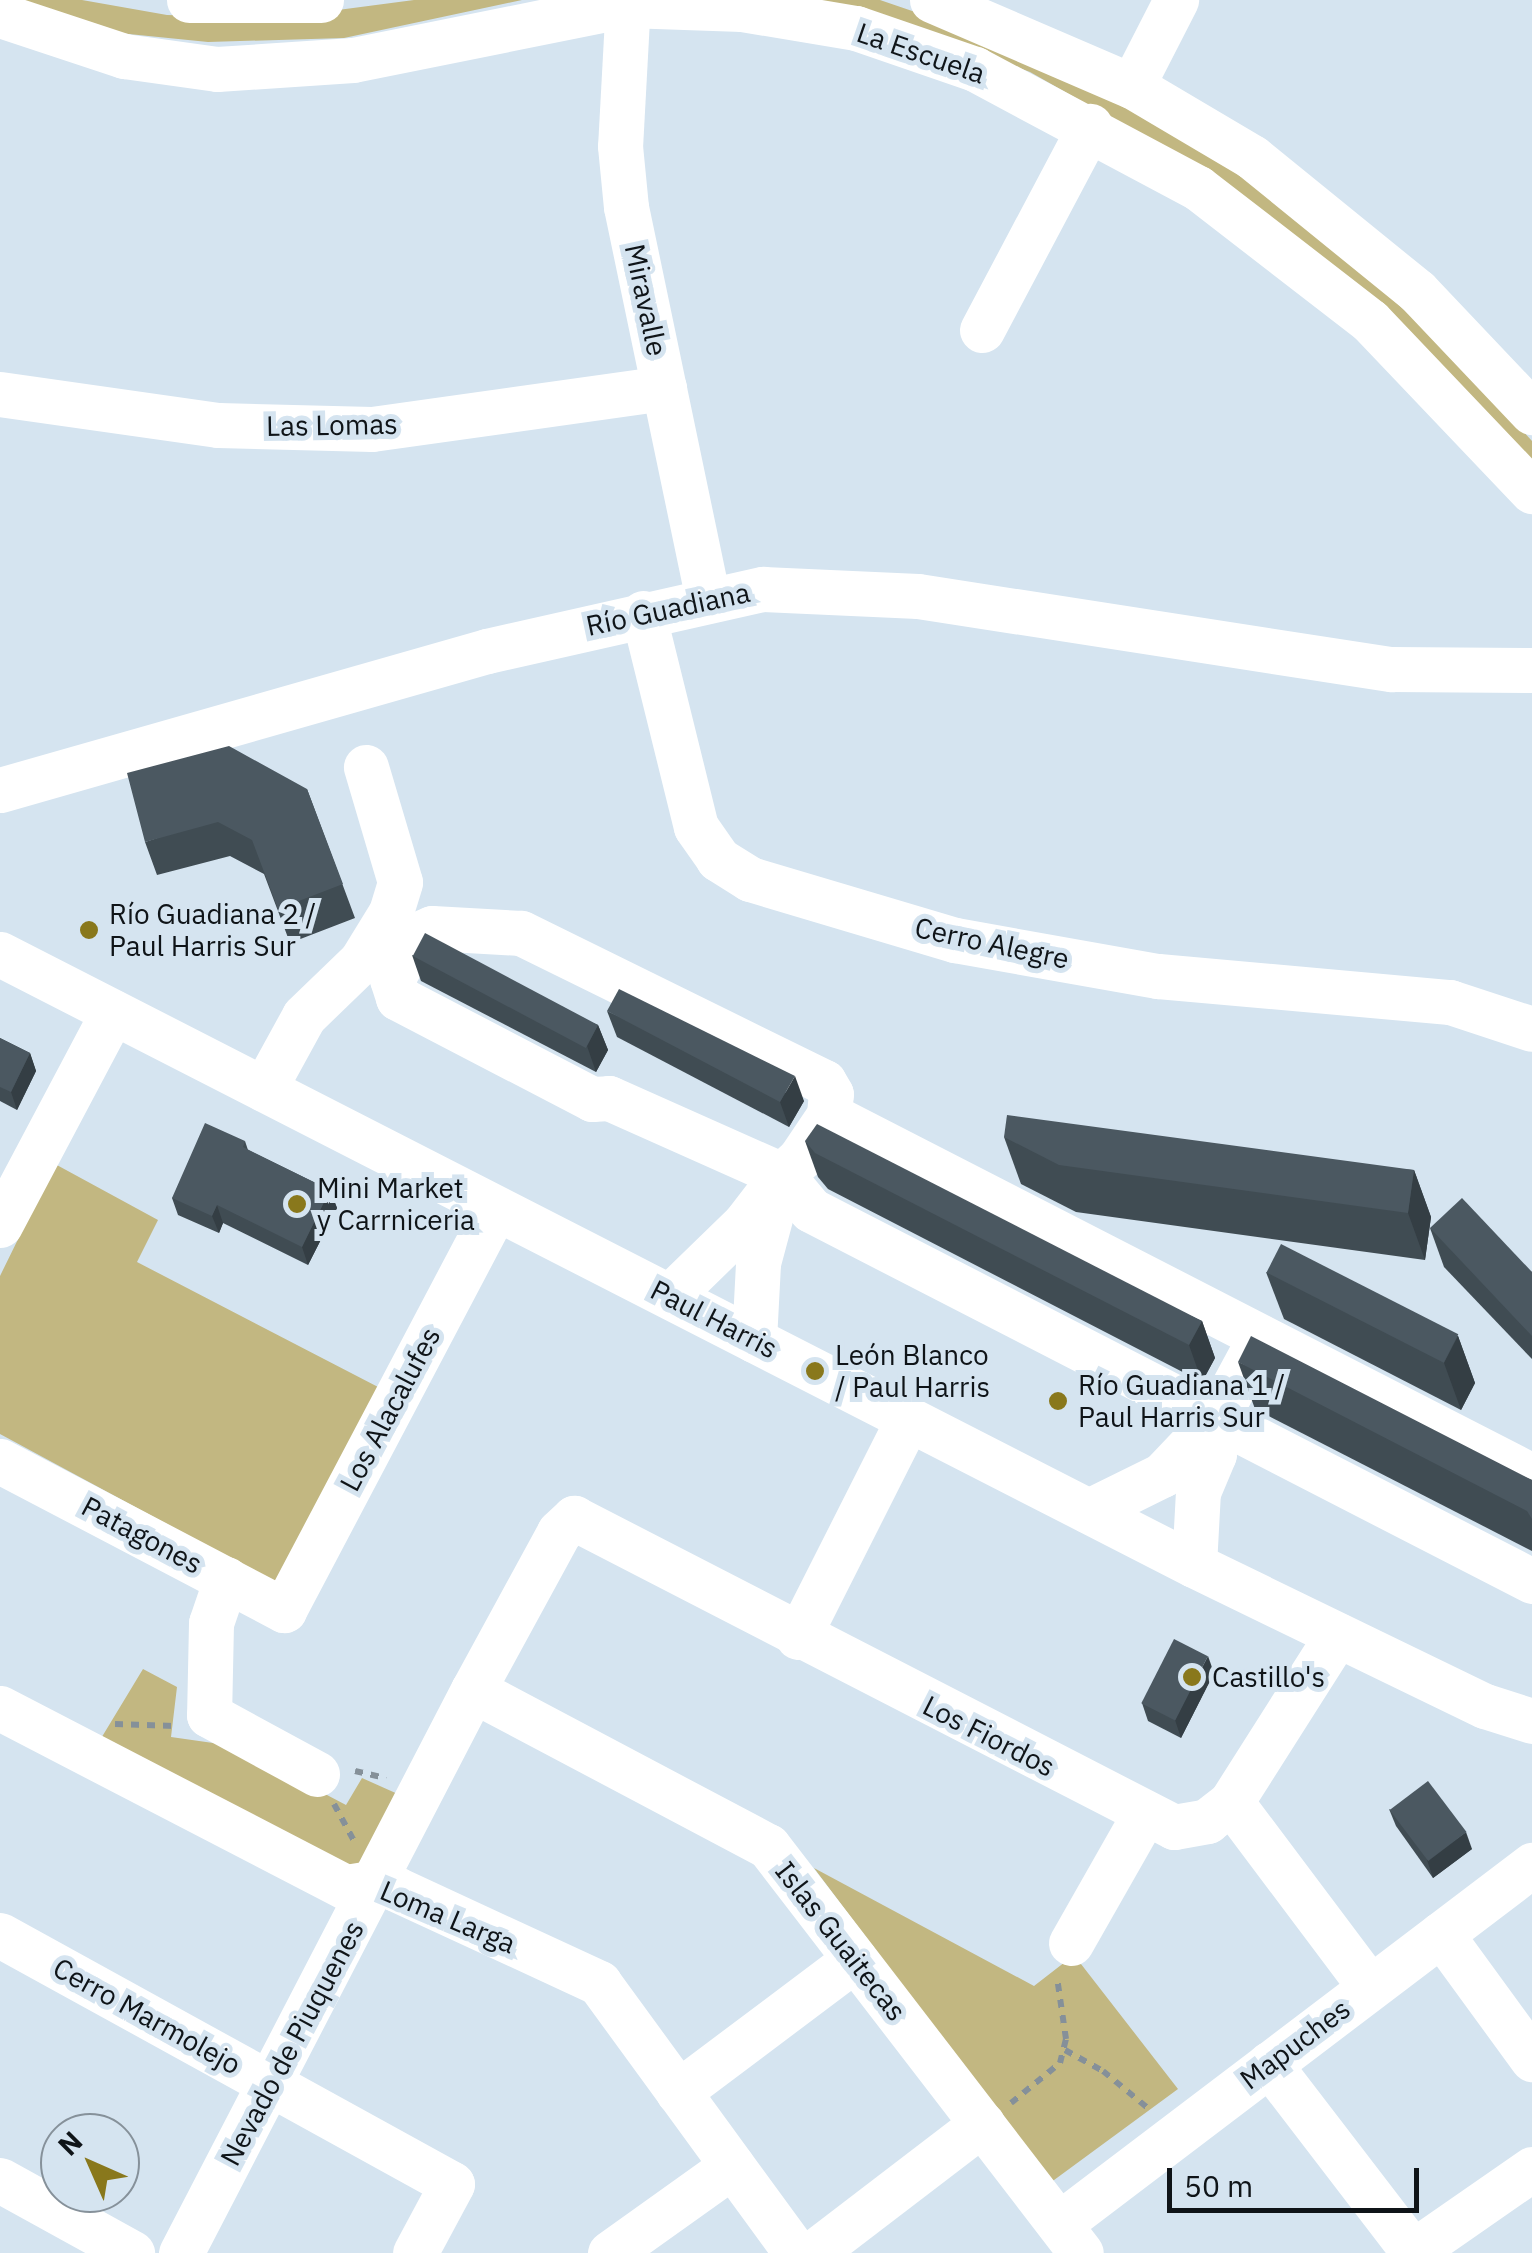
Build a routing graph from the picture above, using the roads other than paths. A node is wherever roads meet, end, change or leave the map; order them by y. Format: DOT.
graph roads {
  1 [pos="188,0"];
  2 [pos="321,0"];
  3 [pos="932,0"];
  4 [pos="1176,0"];
  5 [pos="627,2"];
  6 [pos="0,14"];
  7 [pos="1132,86"];
  8 [pos="1090,126"];
  9 [pos="982,330"];
  10 [pos="664,388"];
  11 [pos="0,394"];
  12 [pos="1532,412"];
  13 [pos="1532,491"];
  14 [pos="707,596"];
  15 [pos="643,612"];
  16 [pos="1532,670"];
  17 [pos="366,766"];
  18 [pos="0,790"];
  19 [pos="0,954"];
  20 [pos="113,1012"];
  21 [pos="1532,1029"];
  22 [pos="264,1089"];
  23 [pos="829,1115"];
  24 [pos="782,1176"];
  25 [pos="496,1208"];
  26 [pos="0,1225"];
  27 [pos="670,1296"];
  28 [pos="1260,1337"];
  29 [pos="754,1340"];
  30 [pos="1217,1417"];
  31 [pos="908,1419"];
  32 [pos="0,1461"];
  33 [pos="1532,1476"];
  34 [pos="1090,1512"];
  35 [pos="574,1518"];
  36 [pos="1194,1564"];
  37 [pos="226,1580"];
  38 [pos="1532,1582"];
  39 [pos="284,1610"];
  40 [pos="1337,1635"];
  41 [pos="798,1637"];
  42 [pos="473,1690"];
  43 [pos="1485,1706"];
  44 [pos="0,1708"];
  45 [pos="1532,1721"];
  46 [pos="1532,1738"];
  47 [pos="317,1774"];
  48 [pos="1231,1802"];
  49 [pos="1142,1816"];
  50 [pos="1532,1865"];
  51 [pos="376,1882"];
  52 [pos="1441,1934"];
  53 [pos="0,1935"];
  54 [pos="1071,1943"];
  55 [pos="855,1959"];
  56 [pos="1370,1988"];
  57 [pos="1532,2059"];
  58 [pos="1269,2064"];
  59 [pos="271,2084"];
  60 [pos="678,2092"];
  61 [pos="982,2124"];
  62 [pos="732,2166"];
  63 [pos="1532,2169"];
  64 [pos="0,2180"];
  65 [pos="1070,2238"];
  66 [pos="1412,2252"];
  67 [pos="132,2253"];
  68 [pos="181,2253"];
  69 [pos="415,2253"];
  70 [pos="610,2253"];
  71 [pos="796,2253"];
  72 [pos="813,2253"];
  1 -- 2 [label="street"];
  3 -- 7 [label="street, La Escuela"];
  4 -- 7 [label="street"];
  5 -- 6 [label="street, La Escuela"];
  5 -- 8 [label="street, La Escuela"];
  5 -- 10 [label="street, Miravalle"];
  7 -- 12 [label="street, La Escuela"];
  8 -- 9 [label="street"];
  8 -- 13 [label="street, La Escuela"];
  10 -- 11 [label="street, Las Lomas"];
  10 -- 14 [label="street, Miravalle"];
  14 -- 15 [label="street, Río Guadiana"];
  14 -- 16 [label="street, Río Guadiana"];
  15 -- 18 [label="street, Río Guadiana"];
  15 -- 21 [label="street, Cerro Alegre"];
  17 -- 22 [label="street"];
  19 -- 20 [label="street, Paul Harris"];
  20 -- 22 [label="street, Paul Harris"];
  20 -- 26 [label="street"];
  22 -- 25 [label="street, Paul Harris"];
  23 -- 24 [label="street"];
  23 -- 24 [label="street"];
  23 -- 28 [label="street"];
  24 -- 27 [label="street"];
  24 -- 29 [label="street"];
  24 -- 30 [label="street"];
  25 -- 27 [label="street, Paul Harris"];
  25 -- 39 [label="street, Los Alacalufes"];
  27 -- 29 [label="street, Paul Harris"];
  28 -- 30 [label="street"];
  28 -- 33 [label="street"];
  29 -- 31 [label="street, Paul Harris"];
  30 -- 34 [label="street"];
  30 -- 36 [label="street"];
  30 -- 38 [label="street"];
  31 -- 34 [label="street, Paul Harris"];
  31 -- 41 [label="street"];
  32 -- 37 [label="street, Patagones"];
  34 -- 36 [label="street, Paul Harris"];
  35 -- 41 [label="street, Los Fiordos"];
  35 -- 42 [label="street, Nevado de Piuquenes"];
  36 -- 40 [label="street, Paul Harris"];
  37 -- 39 [label="street, Patagones"];
  37 -- 47 [label="street"];
  40 -- 43 [label="street, Paul Harris"];
  40 -- 48 [label="street, Los Fiordos"];
  41 -- 49 [label="street, Los Fiordos"];
  42 -- 51 [label="street, Nevado de Piuquenes"];
  42 -- 55 [label="street, Islas Guaitecas"];
  43 -- 45 [label="street, Paul Harris"];
  43 -- 46 [label="street, Paul Harris"];
  44 -- 51 [label="street, Loma Larga"];
  48 -- 49 [label="street, Los Fiordos"];
  48 -- 56 [label="street"];
  49 -- 54 [label="street"];
  50 -- 52 [label="street, Mapuches"];
  51 -- 59 [label="street, Nevado de Piuquenes"];
  51 -- 60 [label="street, Loma Larga"];
  52 -- 56 [label="street, Mapuches"];
  52 -- 57 [label="street"];
  53 -- 59 [label="street, Cerro Marmolejo"];
  55 -- 60 [label="street"];
  55 -- 61 [label="street, Islas Guaitecas"];
  56 -- 58 [label="street, Mapuches"];
  58 -- 65 [label="street, Mapuches"];
  58 -- 66 [label="street"];
  59 -- 68 [label="street, Nevado de Piuquenes"];
  59 -- 69 [label="street, Cerro Marmolejo"];
  60 -- 62 [label="street, Loma Larga"];
  61 -- 65 [label="street, Islas Guaitecas"];
  61 -- 72 [label="street"];
  62 -- 70 [label="street"];
  62 -- 71 [label="street, Loma Larga"];
  63 -- 66 [label="street"];
  64 -- 67 [label="street"];
}
